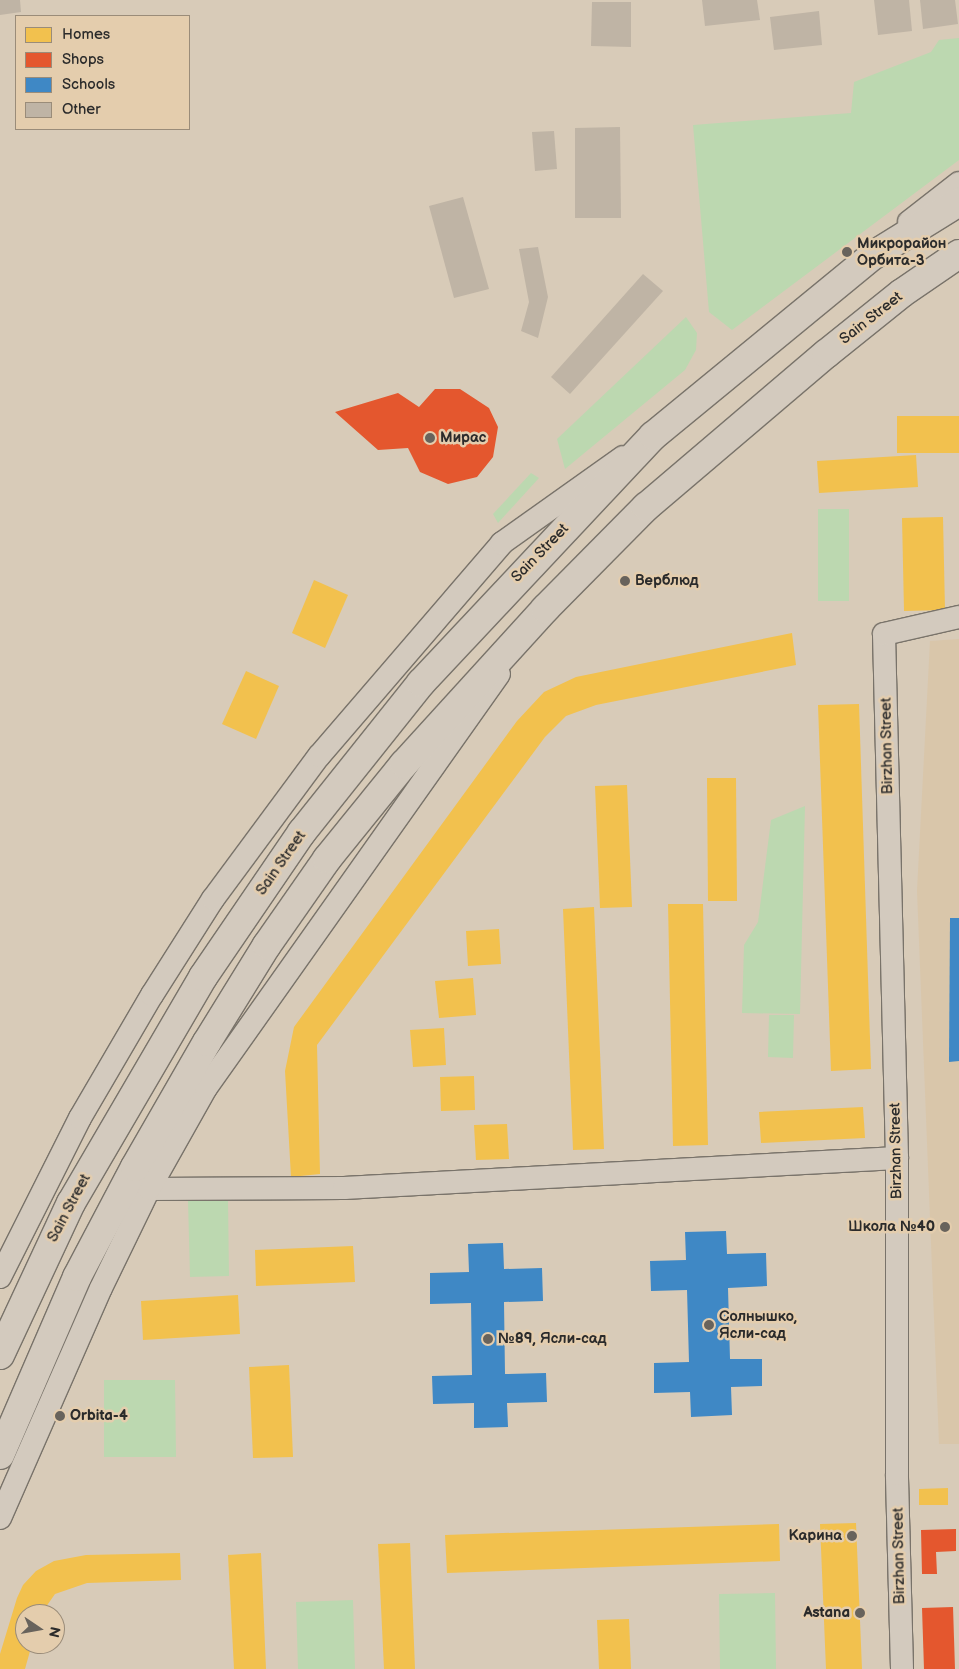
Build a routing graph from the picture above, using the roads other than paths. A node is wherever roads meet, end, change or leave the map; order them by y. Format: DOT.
graph roads {
  1 [pos="959,183"];
  2 [pos="959,202"];
  3 [pos="959,254"];
  4 [pos="872,256"];
  5 [pos="652,436"];
  6 [pos="544,609"];
  7 [pos="959,617"];
  8 [pos="897,1158"];
  9 [pos="149,1189"];
  10 [pos="0,1277"];
  11 [pos="0,1355"];
  12 [pos="0,1455"];
  13 [pos="0,1518"];
  14 [pos="902,1669"];
  1 -- 4 [label="street"];
  2 -- 4 [label="main road, Sain Street"];
  3 -- 6 [label="main road, Sain Street"];
  4 -- 5 [label="main road, Sain Street"];
  5 -- 10 [label="street, Sain Street"];
  5 -- 11 [label="main road, Sain Street"];
  6 -- 9 [label="street, Sain Street"];
  6 -- 12 [label="main road, Sain Street"];
  7 -- 8 [label="street, Birzhan Street"];
  8 -- 9 [label="street"];
  8 -- 14 [label="street, Birzhan Street"];
  9 -- 13 [label="street, Sain Street"];
}
